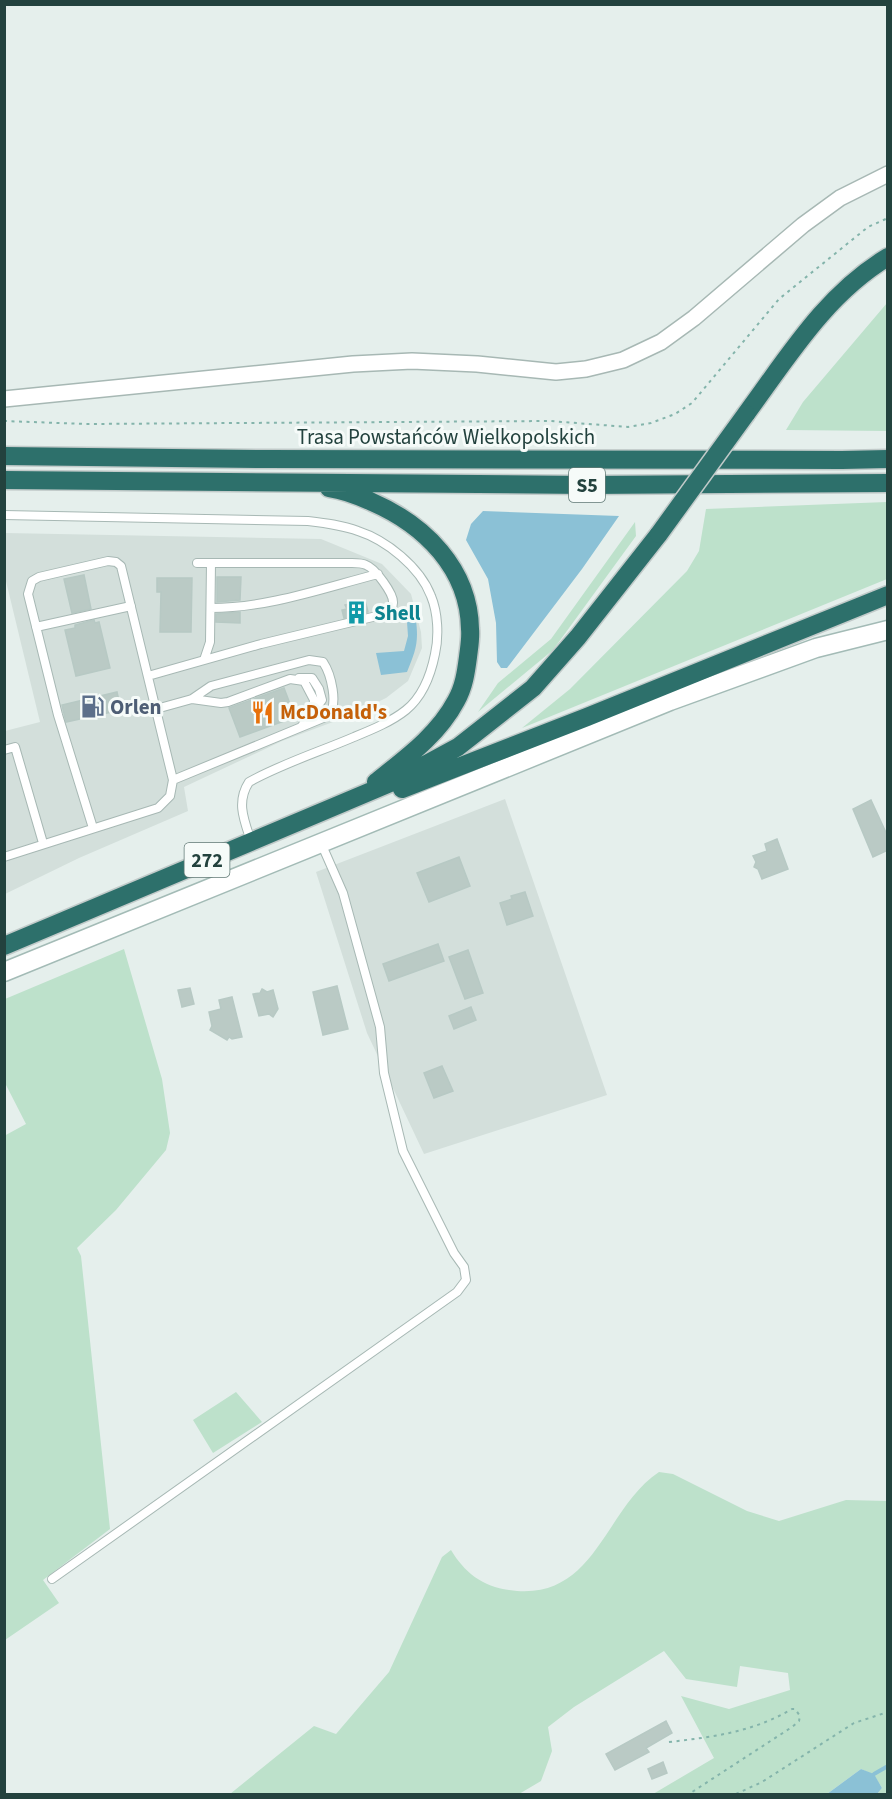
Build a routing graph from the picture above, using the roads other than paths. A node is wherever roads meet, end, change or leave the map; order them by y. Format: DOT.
graph roads {
  1 [pos="888,174"];
  2 [pos="888,258"];
  3 [pos="4,399"];
  4 [pos="4,456"];
  5 [pos="888,459"];
  6 [pos="4,480"];
  7 [pos="288,483"];
  8 [pos="888,483"];
  9 [pos="4,516"];
  10 [pos="197,562"];
  11 [pos="211,563"];
  12 [pos="378,574"];
  13 [pos="888,595"];
  14 [pos="131,606"];
  15 [pos="211,608"];
  16 [pos="36,627"];
  17 [pos="888,630"];
  18 [pos="204,660"];
  19 [pos="148,676"];
  20 [pos="192,699"];
  21 [pos="156,709"];
  22 [pos="300,728"];
  23 [pos="4,750"];
  24 [pos="173,780"];
  25 [pos="359,796"];
  26 [pos="93,828"];
  27 [pos="251,841"];
  28 [pos="320,842"];
  29 [pos="43,843"];
  30 [pos="4,857"];
  31 [pos="4,946"];
  32 [pos="4,972"];
  33 [pos="51,1579"];
  1 -- 3 [label="street"];
  2 -- 25 [label="highway, bridge"];
  4 -- 5 [label="highway, Trasa Powstańców Wielkopolskich / S5"];
  6 -- 7 [label="highway, S5"];
  7 -- 8 [label="highway, S5"];
  7 -- 25 [label="highway"];
  9 -- 27 [label="lane"];
  10 -- 11 [label="lane"];
  11 -- 12 [label="lane"];
  11 -- 15 [label="lane"];
  12 -- 15 [label="lane"];
  12 -- 18 [label="lane"];
  13 -- 25 [label="highway"];
  14 -- 16 [label="lane"];
  14 -- 16 [label="lane"];
  14 -- 19 [label="lane"];
  15 -- 18 [label="lane"];
  16 -- 26 [label="lane"];
  17 -- 28 [label="street"];
  18 -- 19 [label="lane"];
  19 -- 21 [label="lane"];
  20 -- 21 [label="lane"];
  20 -- 22 [label="lane"];
  20 -- 22 [label="lane"];
  21 -- 24 [label="lane"];
  22 -- 24 [label="lane"];
  23 -- 29 [label="lane"];
  24 -- 26 [label="lane"];
  25 -- 27 [label="highway, 272"];
  26 -- 29 [label="lane"];
  27 -- 31 [label="highway, 272"];
  28 -- 32 [label="street"];
  28 -- 33 [label="lane"];
  29 -- 30 [label="lane"];
}
